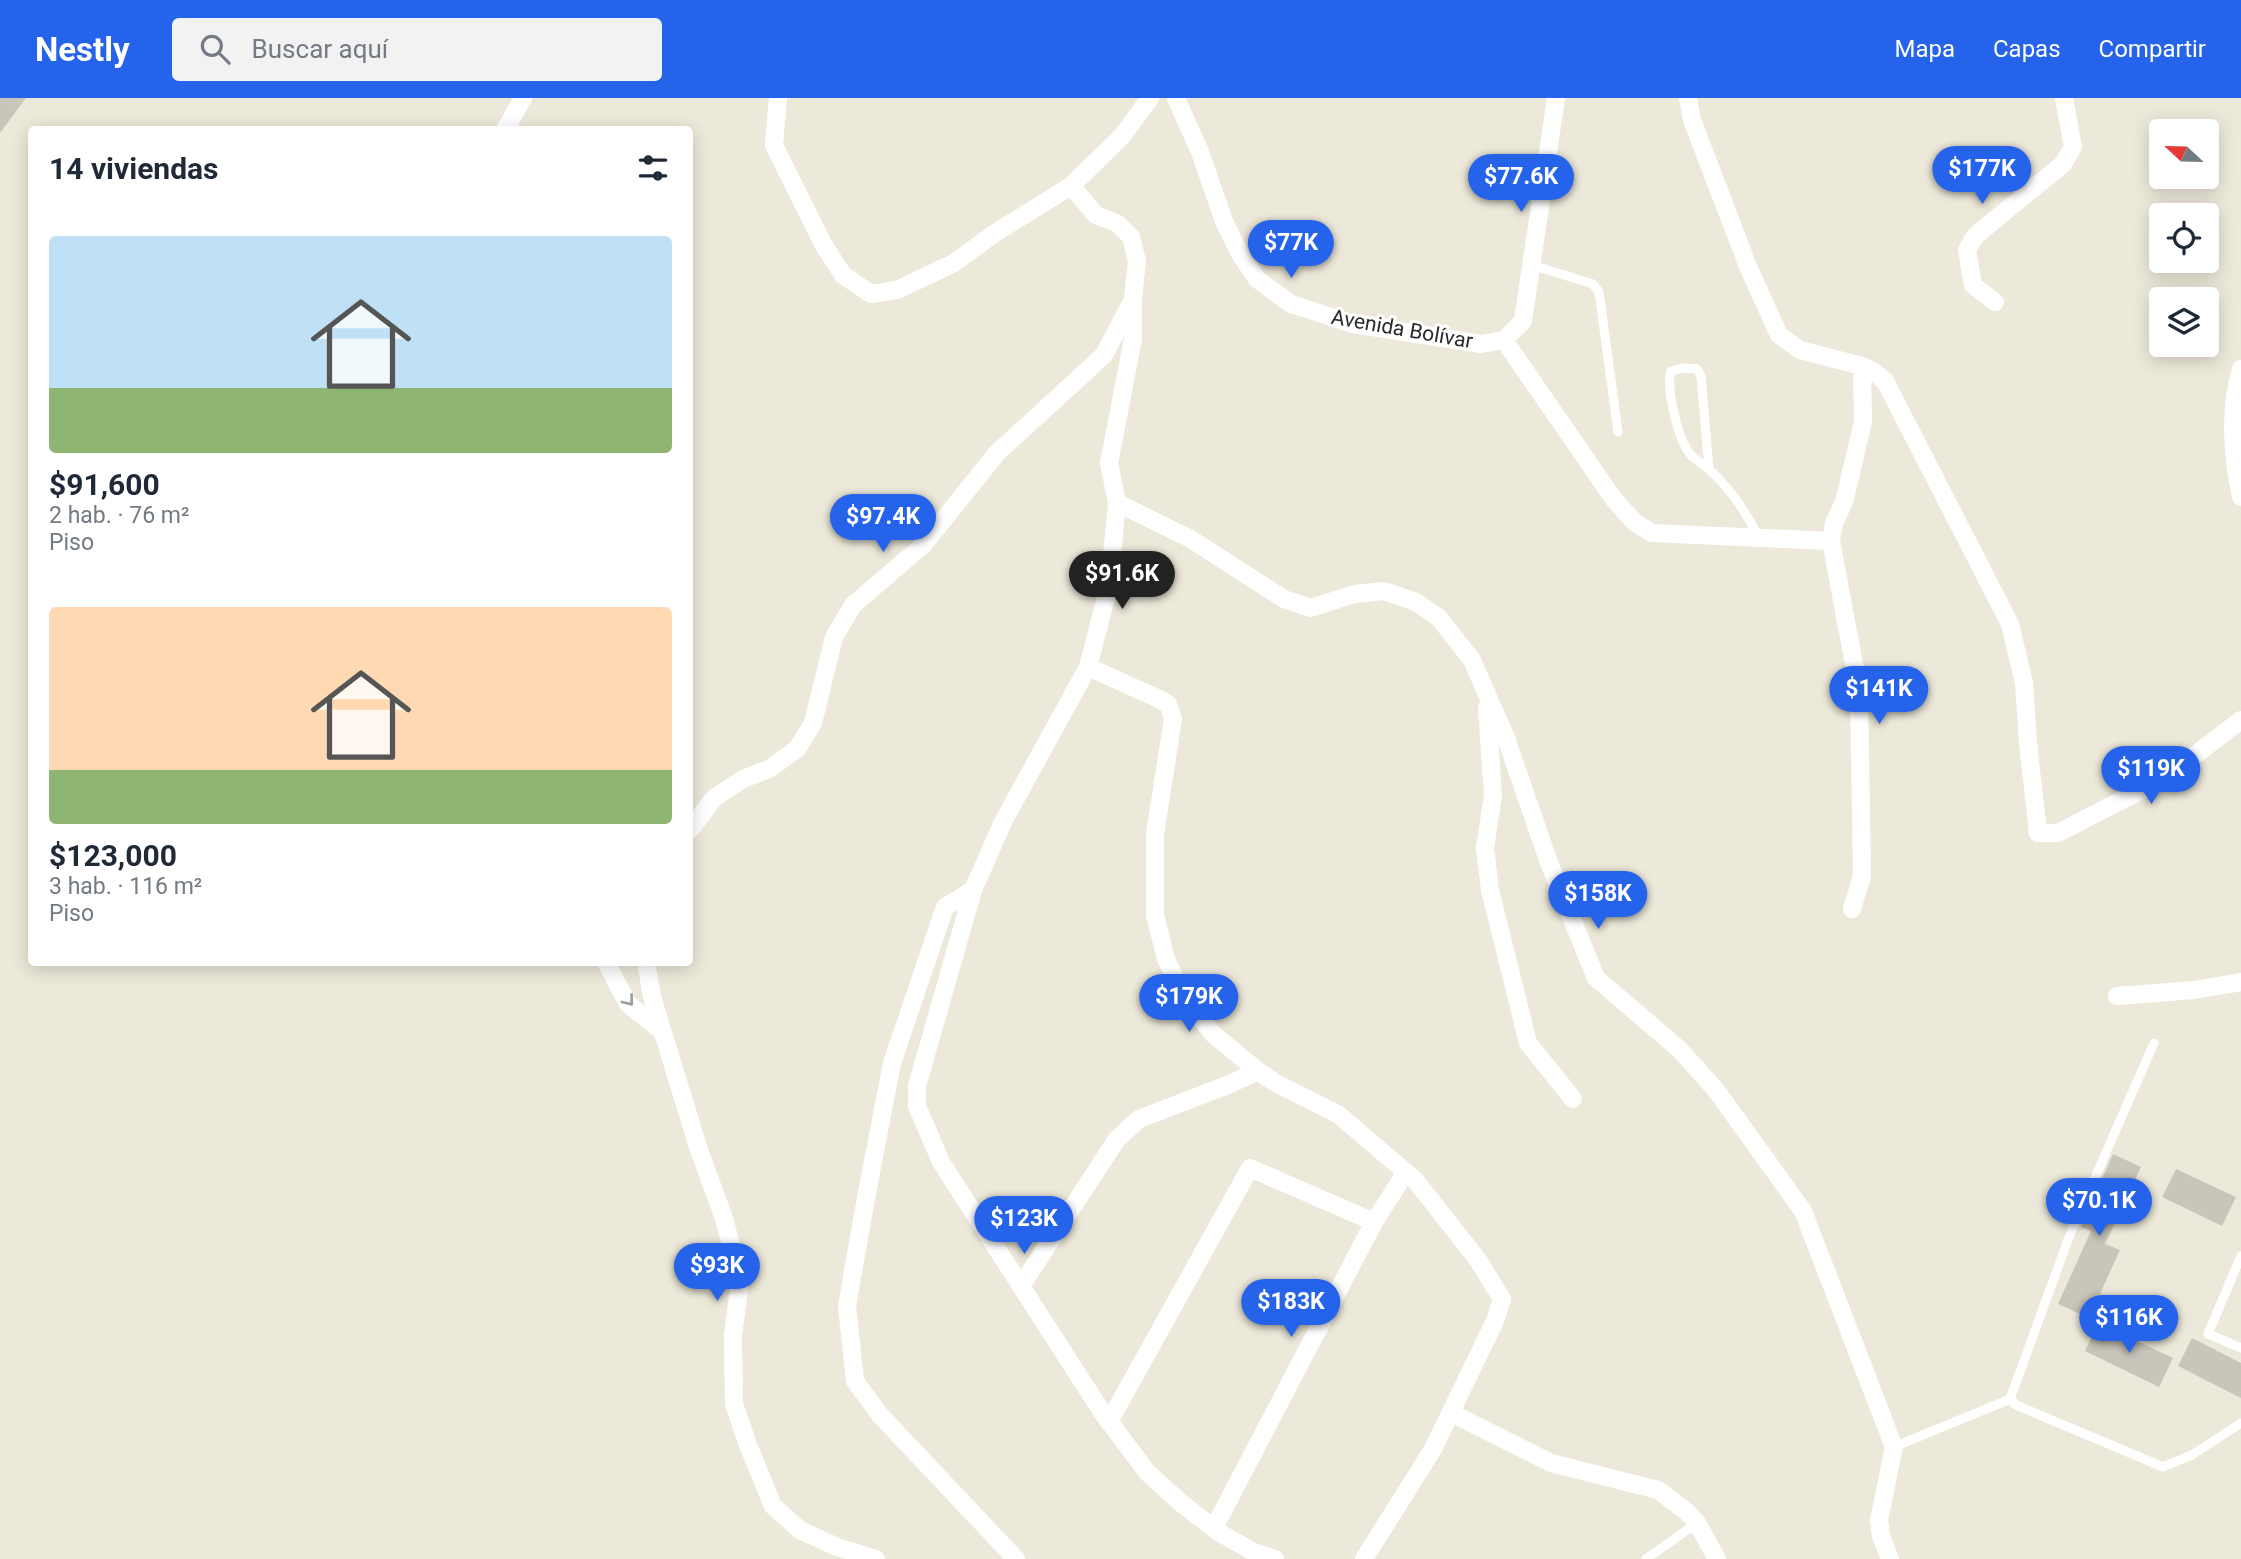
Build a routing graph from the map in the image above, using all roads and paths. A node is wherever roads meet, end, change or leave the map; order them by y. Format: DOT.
graph roads {
  1 [pos="523,98"];
  2 [pos="778,98"];
  3 [pos="1150,98"];
  4 [pos="1176,98"];
  5 [pos="1556,98"];
  6 [pos="1688,98"];
  7 [pos="2064,98"];
  8 [pos="508,126"];
  9 [pos="1071,186"];
  10 [pos="1532,265"];
  11 [pos="1133,298"];
  12 [pos="1996,302"];
  13 [pos="1504,340"];
  14 [pos="1862,366"];
  15 [pos="2241,369"];
  16 [pos="1618,432"];
  17 [pos="1709,469"];
  18 [pos="2241,497"];
  19 [pos="1117,503"];
  20 [pos="1758,539"];
  21 [pos="1830,541"];
  22 [pos="1088,667"];
  23 [pos="1486,693"];
  24 [pos="2241,720"];
  25 [pos="693,827"];
  26 [pos="972,890"];
  27 [pos="1852,909"];
  28 [pos="608,966"];
  29 [pos="647,966"];
  30 [pos="2241,982"];
  31 [pos="2117,996"];
  32 [pos="662,1031"];
  33 [pos="2154,1043"];
  34 [pos="1258,1071"];
  35 [pos="1573,1099"];
  36 [pos="1406,1172"];
  37 [pos="1374,1222"];
  38 [pos="2241,1256"];
  39 [pos="1021,1286"];
  40 [pos="2241,1348"];
  41 [pos="2011,1399"];
  42 [pos="1451,1413"];
  43 [pos="1109,1422"];
  44 [pos="2241,1423"];
  45 [pos="1894,1447"];
  46 [pos="1697,1523"];
  47 [pos="1214,1528"];
  48 [pos="854,1556"];
  49 [pos="876,1559"];
  50 [pos="1016,1559"];
  51 [pos="1275,1559"];
  52 [pos="1364,1559"];
  53 [pos="1646,1559"];
  54 [pos="1717,1559"];
  55 [pos="1890,1559"];
  1 -- 8 [label="street"];
  2 -- 9 [label="street"];
  3 -- 9 [label="street"];
  4 -- 13 [label="street, Avenida Bolívar"];
  5 -- 10 [label="street, Avenida Bolívar"];
  6 -- 14 [label="street"];
  7 -- 12 [label="street"];
  9 -- 11 [label="street"];
  10 -- 13 [label="street, Avenida Bolívar"];
  10 -- 16 [label="lane"];
  11 -- 19 [label="street"];
  11 -- 25 [label="street"];
  13 -- 20 [label="street"];
  14 -- 21 [label="street"];
  14 -- 24 [label="street"];
  15 -- 18 [label="street"];
  17 -- 17 [label="lane"];
  17 -- 20 [label="lane"];
  19 -- 22 [label="street"];
  19 -- 23 [label="street"];
  20 -- 21 [label="street"];
  21 -- 27 [label="street"];
  22 -- 26 [label="street"];
  22 -- 34 [label="street"];
  23 -- 35 [label="street"];
  23 -- 45 [label="street"];
  26 -- 39 [label="street"];
  26 -- 50 [label="street"];
  28 -- 32 [label="street, one-way"];
  29 -- 32 [label="street"];
  30 -- 31 [label="street"];
  32 -- 48 [label="street"];
  33 -- 41 [label="lane"];
  34 -- 36 [label="street"];
  34 -- 39 [label="street"];
  36 -- 37 [label="street"];
  36 -- 42 [label="street"];
  37 -- 43 [label="street"];
  37 -- 47 [label="street"];
  38 -- 40 [label="lane"];
  39 -- 43 [label="street"];
  41 -- 44 [label="lane"];
  41 -- 45 [label="lane"];
  42 -- 46 [label="street"];
  42 -- 52 [label="street"];
  43 -- 47 [label="street"];
  45 -- 55 [label="street"];
  46 -- 53 [label="lane"];
  46 -- 54 [label="street"];
  47 -- 51 [label="street"];
  48 -- 49 [label="street"];
}
